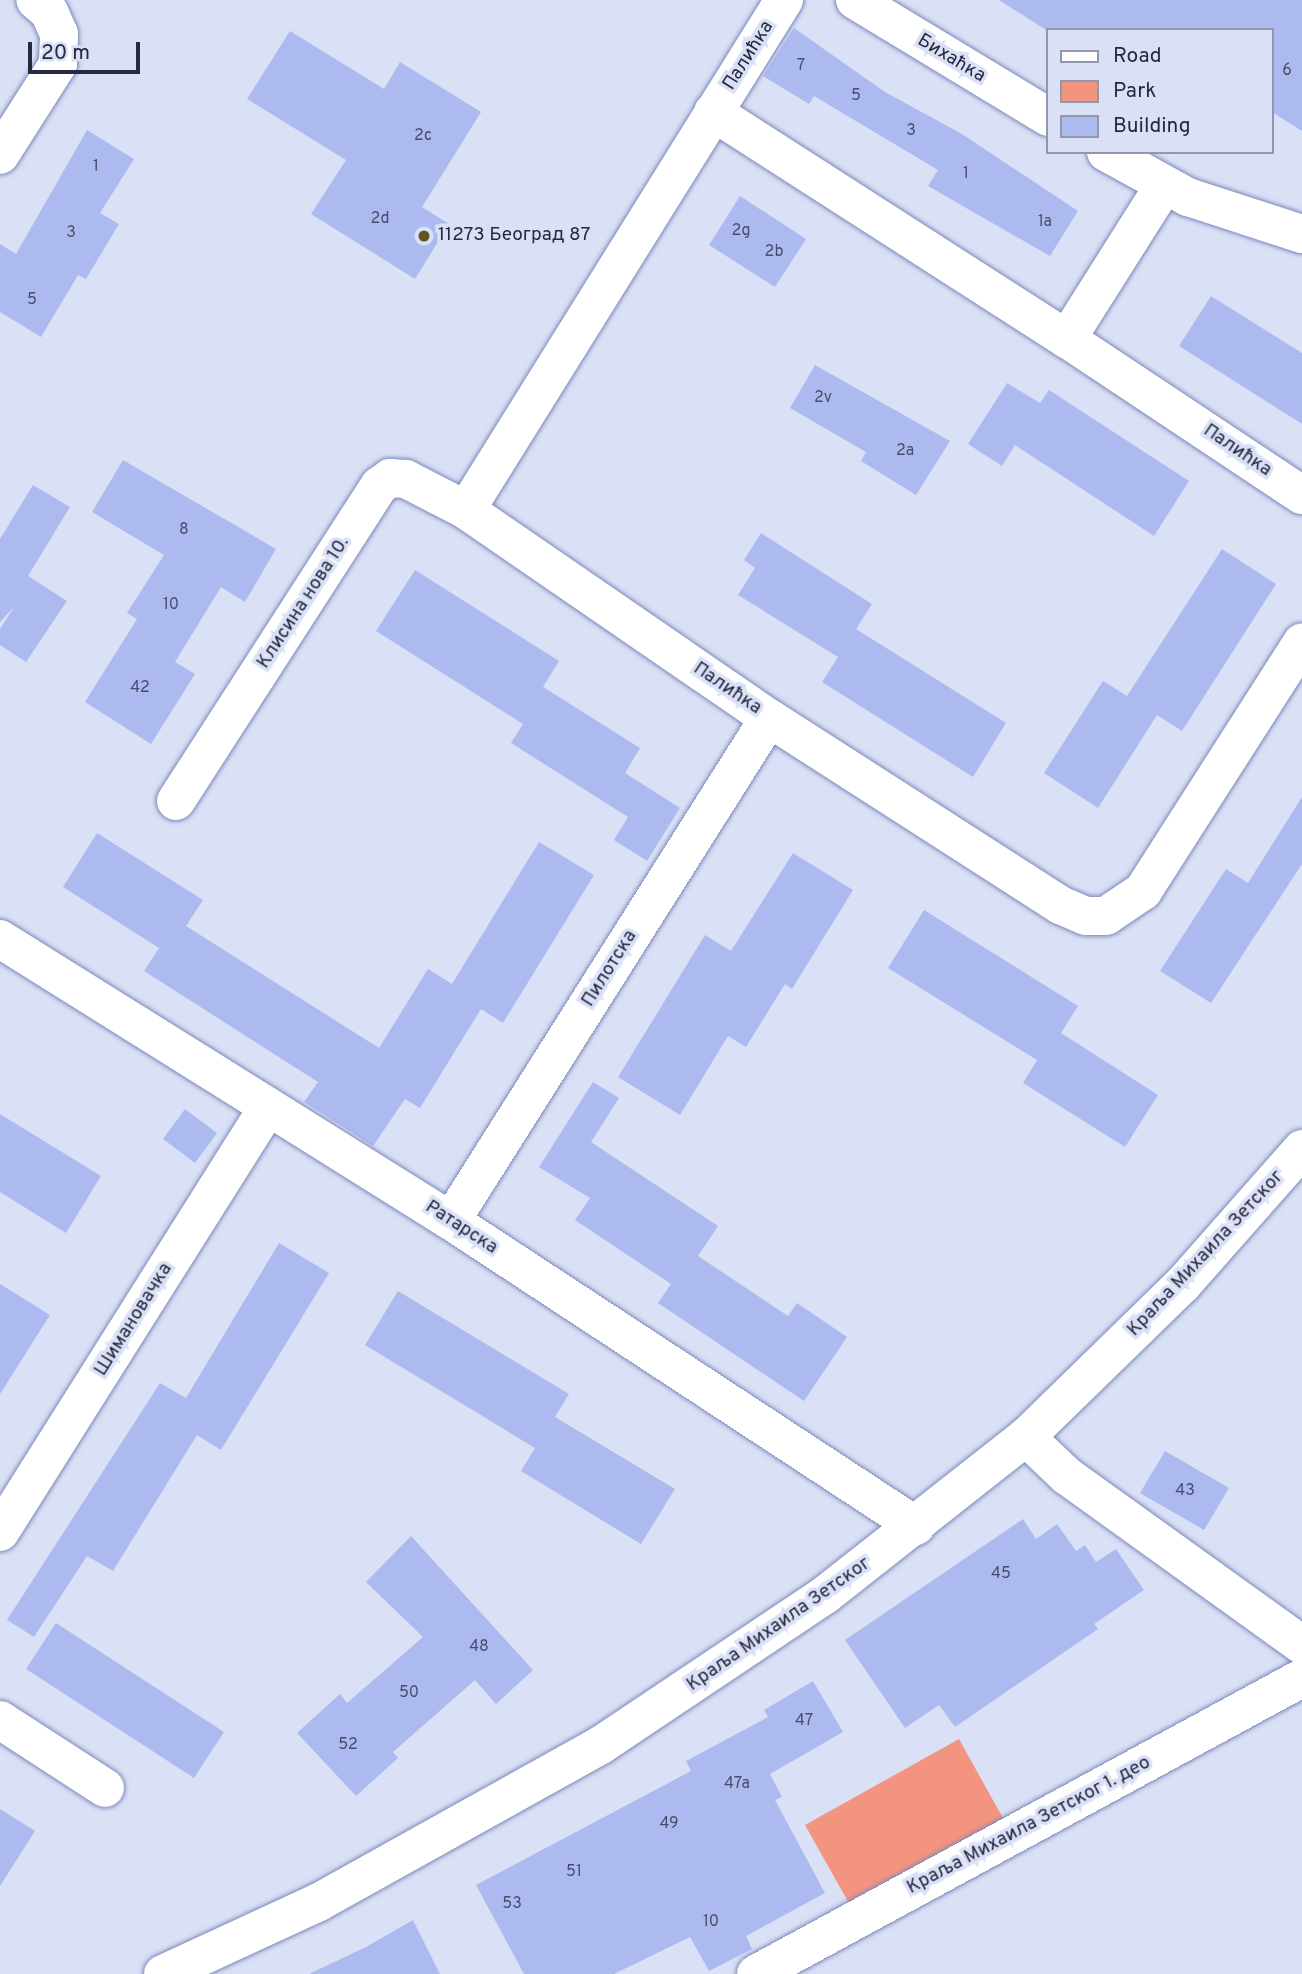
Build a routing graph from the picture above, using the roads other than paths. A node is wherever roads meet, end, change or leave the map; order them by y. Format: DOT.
graph roads {
  1 [pos="35,0"];
  2 [pos="784,0"];
  3 [pos="855,0"];
  4 [pos="713,112"];
  5 [pos="1046,116"];
  6 [pos="1109,154"];
  7 [pos="0,155"];
  8 [pos="1163,187"];
  9 [pos="1302,234"];
  10 [pos="1067,338"];
  11 [pos="1302,495"];
  12 [pos="466,510"];
  13 [pos="1302,642"];
  14 [pos="769,718"];
  15 [pos="176,801"];
  16 [pos="0,939"];
  17 [pos="268,1107"];
  18 [pos="1302,1149"];
  19 [pos="451,1221"];
  20 [pos="1026,1437"];
  21 [pos="916,1526"];
  22 [pos="0,1532"];
  23 [pos="1302,1645"];
  24 [pos="1302,1678"];
  25 [pos="0,1720"];
  26 [pos="106,1788"];
  27 [pos="163,1974"];
  28 [pos="755,1974"];
  1 -- 7 [label="street"];
  2 -- 4 [label="street, Палићка"];
  3 -- 5 [label="street, Бихаћка"];
  4 -- 10 [label="street, Палићка"];
  4 -- 12 [label="street, Палићка"];
  6 -- 8 [label="street"];
  8 -- 9 [label="street"];
  8 -- 10 [label="street"];
  10 -- 11 [label="street, Палићка"];
  12 -- 14 [label="street, Палићка"];
  12 -- 15 [label="street, Клисина нова 10."];
  13 -- 14 [label="street, Палићка"];
  14 -- 19 [label="street, Пилотска"];
  16 -- 17 [label="street, Ратарска"];
  17 -- 19 [label="street, Ратарска"];
  17 -- 22 [label="street, Шимановачка"];
  18 -- 20 [label="street, Краља Михаила Зетског"];
  19 -- 21 [label="street, Ратарска"];
  20 -- 21 [label="street, Краља Михаила Зетског"];
  20 -- 23 [label="street"];
  21 -- 27 [label="street, Краља Михаила Зетског"];
  24 -- 28 [label="street, Краља Михаила Зетског 1. део"];
  25 -- 26 [label="street"];
}
